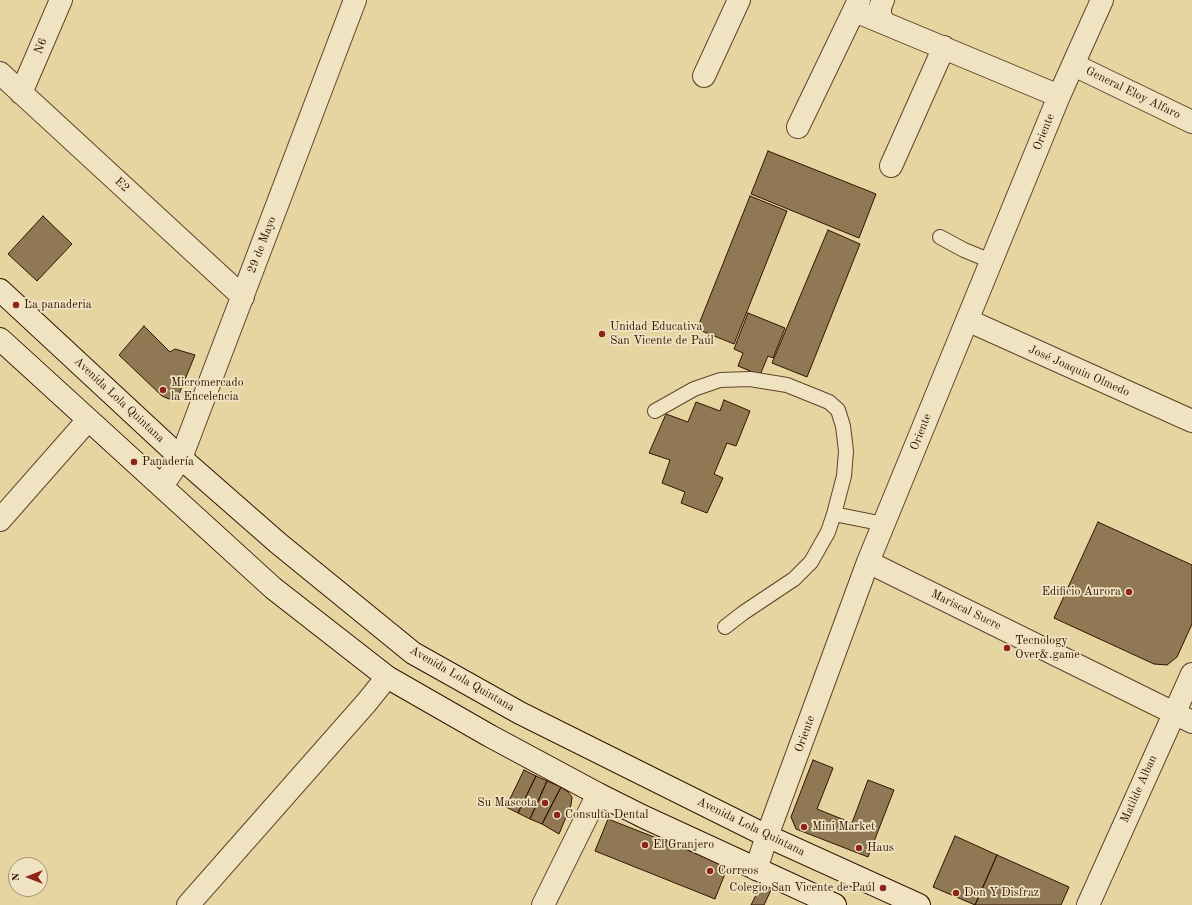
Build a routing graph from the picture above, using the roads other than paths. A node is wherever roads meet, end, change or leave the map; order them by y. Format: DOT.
graph roads {
  1 [pos="60,0"];
  2 [pos="355,0"];
  3 [pos="739,0"];
  4 [pos="883,0"];
  5 [pos="1102,0"];
  6 [pos="857,5"];
  7 [pos="883,22"];
  8 [pos="944,48"];
  9 [pos="1074,65"];
  10 [pos="0,73"];
  11 [pos="704,76"];
  12 [pos="22,93"];
  13 [pos="1059,96"];
  14 [pos="1192,122"];
  15 [pos="798,127"];
  16 [pos="891,166"];
  17 [pos="940,237"];
  18 [pos="991,261"];
  19 [pos="0,290"];
  20 [pos="243,297"];
  21 [pos="967,320"];
  22 [pos="0,339"];
  23 [pos="655,411"];
  24 [pos="88,420"];
  25 [pos="1192,421"];
  26 [pos="181,458"];
  27 [pos="162,486"];
  28 [pos="834,514"];
  29 [pos="0,520"];
  30 [pos="884,524"];
  31 [pos="868,562"];
  32 [pos="725,627"];
  33 [pos="1192,674"];
  34 [pos="386,677"];
  35 [pos="1183,717"];
  36 [pos="598,794"];
  37 [pos="767,836"];
  38 [pos="756,869"];
  39 [pos="188,905"];
  40 [pos="543,905"];
  41 [pos="834,905"];
  42 [pos="919,905"];
  43 [pos="1088,905"];
  1 -- 12 [label="street, N6"];
  2 -- 20 [label="street, 29 de Mayo"];
  3 -- 11 [label="street"];
  4 -- 7 [label="street"];
  5 -- 9 [label="street, Oriente"];
  6 -- 7 [label="street"];
  6 -- 15 [label="street"];
  7 -- 8 [label="street"];
  8 -- 13 [label="street"];
  8 -- 16 [label="street"];
  9 -- 13 [label="street, Oriente"];
  9 -- 14 [label="street, General Eloy Alfaro"];
  10 -- 12 [label="street, E2"];
  12 -- 20 [label="street, E2"];
  13 -- 18 [label="street, Oriente"];
  17 -- 18 [label="lane"];
  18 -- 21 [label="street, Oriente"];
  19 -- 26 [label="street, Avenida Lola Quintana"];
  20 -- 26 [label="street, 29 de Mayo"];
  21 -- 25 [label="street, José Joaquin Olmedo"];
  21 -- 30 [label="street, Oriente"];
  22 -- 24 [label="street"];
  23 -- 28 [label="lane"];
  24 -- 27 [label="street"];
  24 -- 29 [label="street"];
  26 -- 27 [label="street, 29 de Mayo"];
  26 -- 37 [label="street, Avenida Lola Quintana"];
  27 -- 34 [label="street"];
  28 -- 30 [label="lane"];
  28 -- 32 [label="lane"];
  30 -- 31 [label="street, Oriente"];
  31 -- 35 [label="street, Mariscal Sucre"];
  31 -- 37 [label="street, Oriente"];
  33 -- 35 [label="street, Matilde Alban"];
  34 -- 36 [label="street"];
  34 -- 39 [label="street"];
  35 -- 43 [label="street, Matilde Alban"];
  36 -- 38 [label="street"];
  36 -- 40 [label="street"];
  37 -- 38 [label="street, Oriente"];
  37 -- 42 [label="street, Avenida Lola Quintana"];
  38 -- 41 [label="street"];
}
